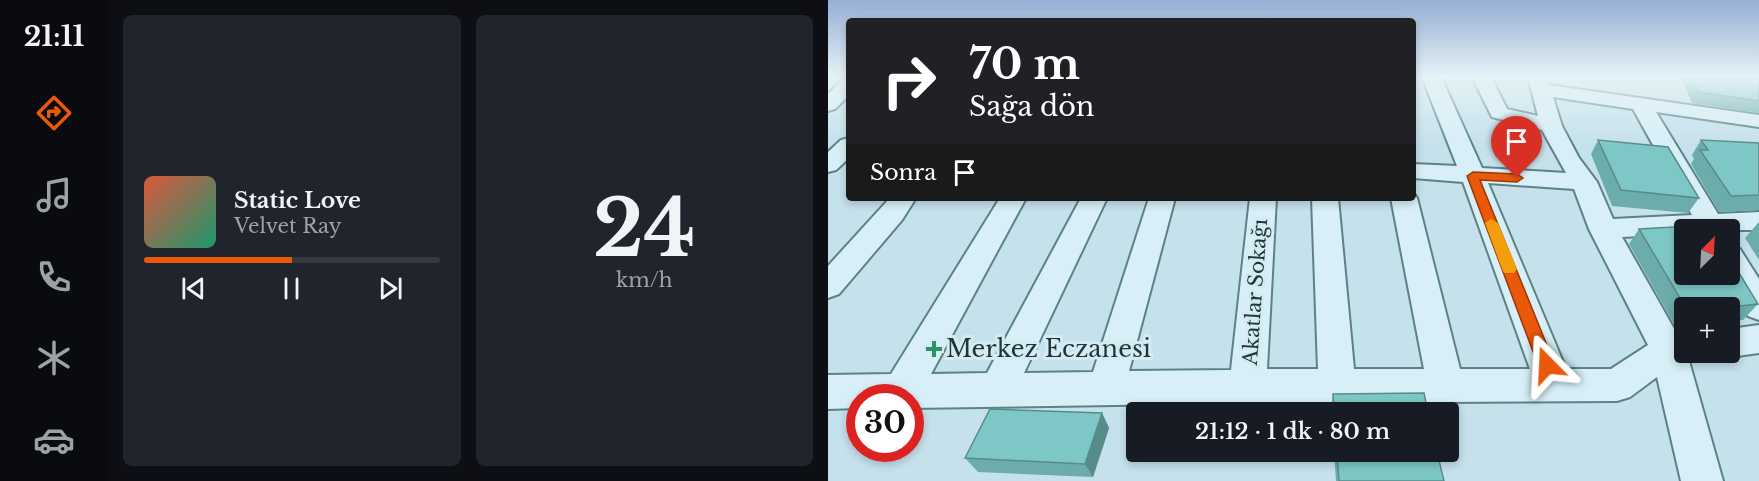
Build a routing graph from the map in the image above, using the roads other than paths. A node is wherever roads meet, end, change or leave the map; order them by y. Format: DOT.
graph roads {
  1 [pos="1441,99"];
  2 [pos="1492,99"];
  3 [pos="1543,99"];
  4 [pos="1621,99"];
  5 [pos="1640,103"];
  6 [pos="828,114"];
  7 [pos="846,114"];
  8 [pos="1759,121"];
  9 [pos="1551,126"];
  10 [pos="846,148"];
  11 [pos="828,165"];
  12 [pos="1416,171"];
  13 [pos="1473,176"];
  14 [pos="1584,182"];
  15 [pos="901,201"];
  16 [pos="1011,201"];
  17 [pos="1092,201"];
  18 [pos="1161,201"];
  19 [pos="1263,201"];
  20 [pos="1325,201"];
  21 [pos="1405,201"];
  22 [pos="1708,219"];
  23 [pos="1759,221"];
  24 [pos="1740,223"];
  25 [pos="1674,227"];
  26 [pos="1603,229"];
  27 [pos="1740,274"];
  28 [pos="828,286"];
  29 [pos="1759,307"];
  30 [pos="1759,339"];
  31 [pos="1740,342"];
  32 [pos="1674,346"];
  33 [pos="1674,350"];
  34 [pos="1679,363"];
  35 [pos="906,384"];
  36 [pos="1248,386"];
  37 [pos="1555,386"];
  38 [pos="1336,387"];
  39 [pos="1446,387"];
  40 [pos="1106,389"];
  41 [pos="997,390"];
  42 [pos="828,392"];
  43 [pos="846,392"];
  44 [pos="924,392"];
  45 [pos="1702,481"];
  1 -- 13 [label="street"];
  2 -- 9 [label="street"];
  3 -- 9 [label="street"];
  4 -- 5 [label="street"];
  5 -- 8 [label="street"];
  5 -- 22 [label="street"];
  6 -- 7 [label="street"];
  9 -- 14 [label="street"];
  10 -- 11 [label="street"];
  12 -- 13 [label="street"];
  13 -- 14 [label="street"];
  13 -- 37 [label="street"];
  14 -- 26 [label="street"];
  15 -- 28 [label="street"];
  16 -- 35 [label="street"];
  17 -- 41 [label="street"];
  18 -- 40 [label="street"];
  19 -- 36 [label="street, Akatlar Sokağı"];
  20 -- 38 [label="street"];
  21 -- 39 [label="street"];
  23 -- 24 [label="street"];
  25 -- 26 [label="street"];
  26 -- 32 [label="street"];
  27 -- 29 [label="street"];
  30 -- 31 [label="street"];
  33 -- 37 [label="street"];
  34 -- 45 [label="street"];
  36 -- 38 [label="street"];
  36 -- 40 [label="street"];
  37 -- 39 [label="street"];
  38 -- 39 [label="street"];
  40 -- 41 [label="street"];
  41 -- 44 [label="street"];
  42 -- 43 [label="street"];
}
